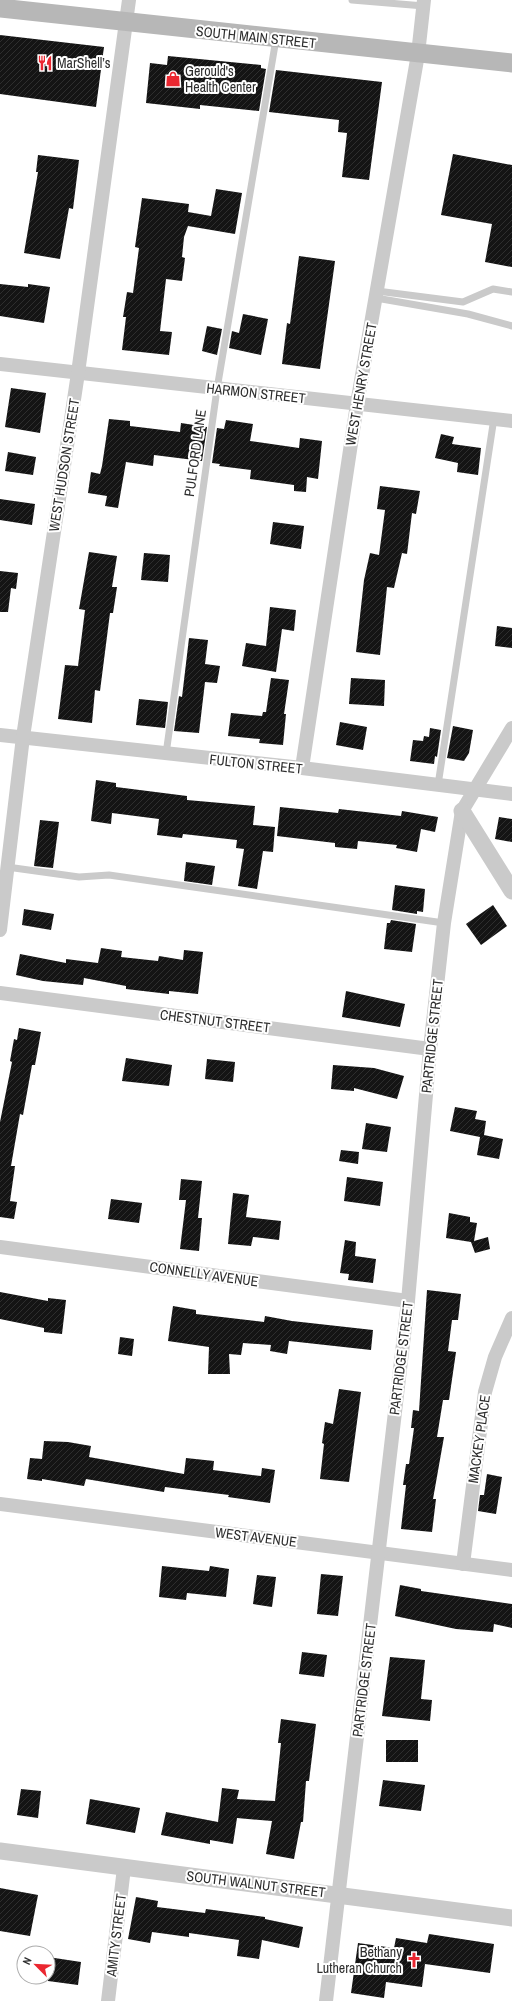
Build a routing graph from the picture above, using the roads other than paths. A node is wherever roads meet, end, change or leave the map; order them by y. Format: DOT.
graph roads {
  1 [pos="129,0"];
  2 [pos="352,0"];
  3 [pos="424,3"];
  4 [pos="1,9"];
  5 [pos="125,22"];
  6 [pos="276,39"];
  7 [pos="418,54"];
  8 [pos="512,64"];
  9 [pos="512,292"];
  10 [pos="376,295"];
  11 [pos="512,326"];
  12 [pos="0,364"];
  13 [pos="78,373"];
  14 [pos="217,390"];
  15 [pos="358,404"];
  16 [pos="494,418"];
  17 [pos="512,421"];
  18 [pos="512,728"];
  19 [pos="0,735"];
  20 [pos="23,737"];
  21 [pos="166,754"];
  22 [pos="302,768"];
  23 [pos="438,785"];
  24 [pos="473,790"];
  25 [pos="512,794"];
  26 [pos="462,811"];
  27 [pos="8,867"];
  28 [pos="512,891"];
  29 [pos="444,923"];
  30 [pos="0,930"];
  31 [pos="0,993"];
  32 [pos="430,1049"];
  33 [pos="0,1247"];
  34 [pos="408,1301"];
  35 [pos="512,1318"];
  36 [pos="0,1504"];
  37 [pos="378,1553"];
  38 [pos="462,1564"];
  39 [pos="512,1570"];
  40 [pos="0,1851"];
  41 [pos="124,1868"];
  42 [pos="339,1895"];
  43 [pos="512,1918"];
  44 [pos="108,2001"];
  45 [pos="326,2001"];
  1 -- 5 [label="street, WEST HUDSON STREET"];
  2 -- 3 [label="lane"];
  3 -- 7 [label="street, WEST HENRY STREET"];
  4 -- 5 [label="main road, SOUTH MAIN STREET"];
  5 -- 6 [label="main road, SOUTH MAIN STREET"];
  5 -- 13 [label="street, WEST HUDSON STREET"];
  6 -- 7 [label="main road, SOUTH MAIN STREET"];
  6 -- 14 [label="lane, PULFORD LANE"];
  7 -- 8 [label="main road, SOUTH MAIN STREET"];
  7 -- 10 [label="street, WEST HENRY STREET"];
  9 -- 10 [label="lane"];
  10 -- 11 [label="lane"];
  10 -- 15 [label="street, WEST HENRY STREET"];
  12 -- 13 [label="street, HARMON STREET"];
  13 -- 14 [label="street, HARMON STREET"];
  13 -- 20 [label="street, WEST HUDSON STREET"];
  14 -- 15 [label="street, HARMON STREET"];
  14 -- 21 [label="lane, PULFORD LANE"];
  15 -- 16 [label="street, HARMON STREET"];
  15 -- 22 [label="street, WEST HENRY STREET"];
  16 -- 17 [label="street, HARMON STREET"];
  16 -- 23 [label="lane"];
  18 -- 24 [label="street, PARTRIDGE STREET"];
  19 -- 20 [label="street, FULTON STREET"];
  20 -- 21 [label="street, FULTON STREET"];
  20 -- 27 [label="street, WEST HUDSON STREET"];
  21 -- 22 [label="street, FULTON STREET"];
  22 -- 23 [label="street, FULTON STREET"];
  23 -- 24 [label="street, FULTON STREET"];
  24 -- 25 [label="street, FULTON STREET"];
  24 -- 26 [label="street, PARTRIDGE STREET"];
  26 -- 28 [label="street"];
  26 -- 29 [label="street, PARTRIDGE STREET"];
  27 -- 29 [label="lane"];
  27 -- 30 [label="street, WEST HUDSON STREET"];
  29 -- 32 [label="street, PARTRIDGE STREET"];
  31 -- 32 [label="street, CHESTNUT STREET"];
  32 -- 34 [label="street, PARTRIDGE STREET"];
  33 -- 34 [label="street, CONNELLY AVENUE"];
  34 -- 37 [label="street, PARTRIDGE STREET"];
  35 -- 38 [label="street, MACKEY PLACE"];
  36 -- 37 [label="street, WEST AVENUE"];
  37 -- 38 [label="street, WEST AVENUE"];
  37 -- 42 [label="street, PARTRIDGE STREET"];
  38 -- 39 [label="street, WEST AVENUE"];
  40 -- 41 [label="street, SOUTH WALNUT STREET"];
  41 -- 42 [label="street, SOUTH WALNUT STREET"];
  41 -- 44 [label="street, AMITY STREET"];
  42 -- 43 [label="street, SOUTH WALNUT STREET"];
  42 -- 45 [label="street, PARTRIDGE STREET"];
}
